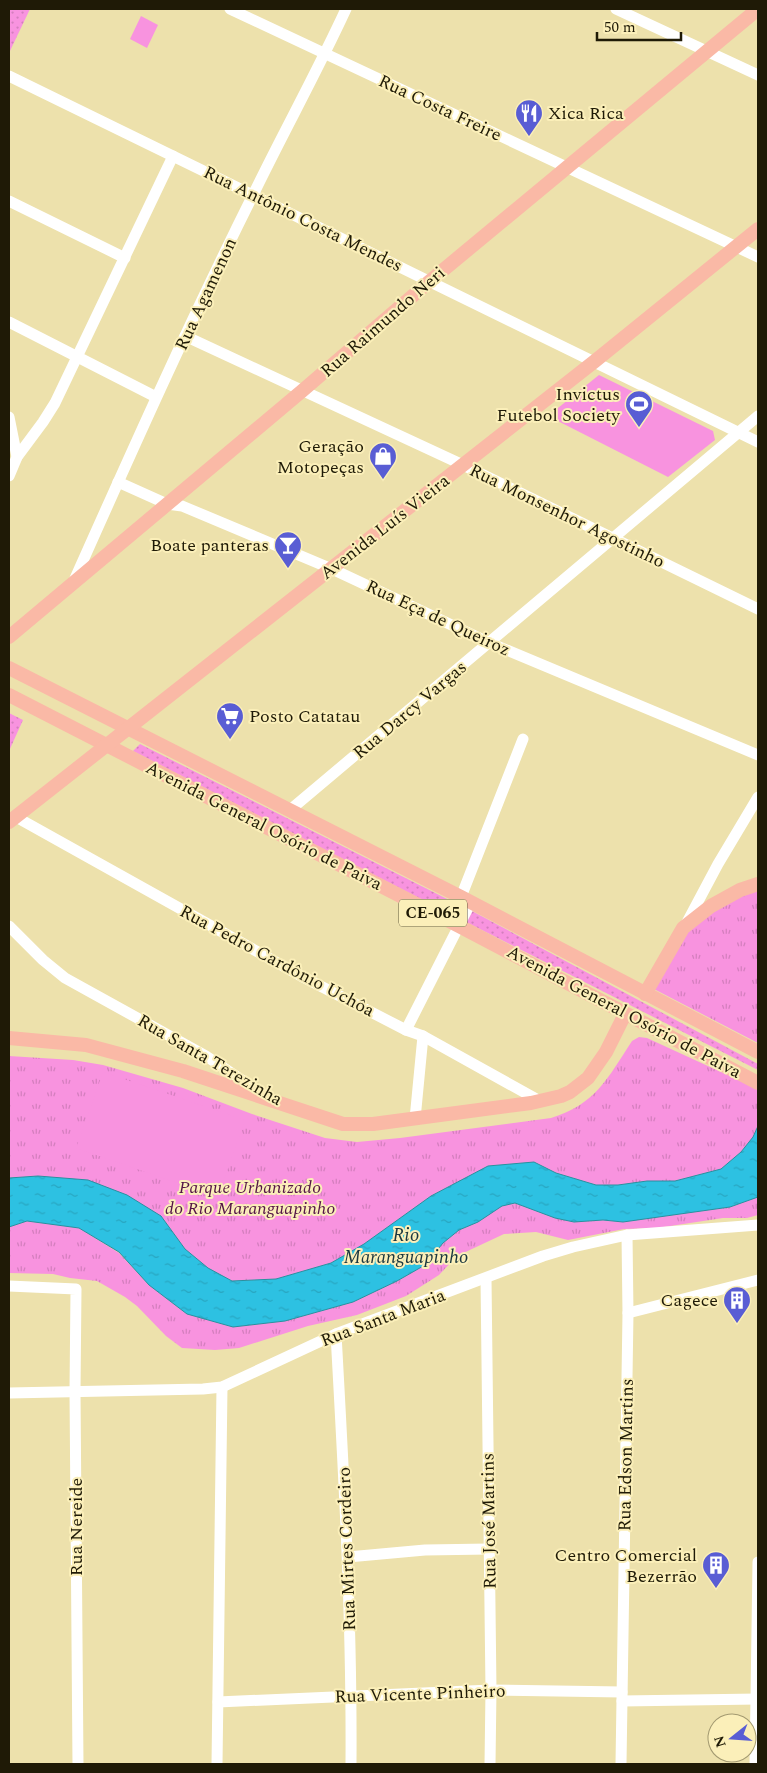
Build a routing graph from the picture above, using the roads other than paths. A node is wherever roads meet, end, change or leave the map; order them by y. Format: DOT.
graph roads {
  1 [pos="230,9"];
  2 [pos="346,9"];
  3 [pos="616,9"];
  4 [pos="758,10"];
  5 [pos="707,51"];
  6 [pos="325,54"];
  7 [pos="758,75"];
  8 [pos="9,76"];
  9 [pos="173,156"];
  10 [pos="566,167"];
  11 [pos="253,195"];
  12 [pos="9,200"];
  13 [pos="758,229"];
  14 [pos="737,246"];
  15 [pos="758,257"];
  16 [pos="125,258"];
  17 [pos="430,281"];
  18 [pos="9,322"];
  19 [pos="185,336"];
  20 [pos="78,357"];
  21 [pos="595,361"];
  22 [pos="302,391"];
  23 [pos="156,397"];
  24 [pos="758,416"];
  25 [pos="9,417"];
  26 [pos="739,432"];
  27 [pos="758,442"];
  28 [pos="15,460"];
  29 [pos="463,465"];
  30 [pos="9,476"];
  31 [pos="118,482"];
  32 [pos="167,504"];
  33 [pos="613,538"];
  34 [pos="332,569"];
  35 [pos="73,582"];
  36 [pos="758,608"];
  37 [pos="9,637"];
  38 [pos="490,643"];
  39 [pos="9,668"];
  40 [pos="9,695"];
  41 [pos="130,728"];
  42 [pos="524,739"];
  43 [pos="107,746"];
  44 [pos="758,755"];
  45 [pos="758,797"];
  46 [pos="290,810"];
  47 [pos="12,819"];
  48 [pos="758,884"];
  49 [pos="466,900"];
  50 [pos="9,926"];
  51 [pos="459,926"];
  52 [pos="683,928"];
  53 [pos="645,994"];
  54 [pos="625,1014"];
  55 [pos="406,1030"];
  56 [pos="423,1036"];
  57 [pos="9,1038"];
  58 [pos="758,1052"];
  59 [pos="758,1082"];
  60 [pos="270,1099"];
  61 [pos="540,1101"];
  62 [pos="415,1118"];
  63 [pos="758,1225"];
  64 [pos="627,1235"];
  65 [pos="486,1279"];
  66 [pos="758,1280"];
  67 [pos="9,1286"];
  68 [pos="628,1313"];
  69 [pos="336,1334"];
  70 [pos="222,1387"];
  71 [pos="75,1391"];
  72 [pos="9,1393"];
  73 [pos="489,1548"];
  74 [pos="348,1557"];
  75 [pos="758,1562"];
  76 [pos="491,1690"];
  77 [pos="351,1696"];
  78 [pos="622,1697"];
  79 [pos="757,1699"];
  80 [pos="218,1702"];
  81 [pos="78,1764"];
  82 [pos="217,1764"];
  83 [pos="351,1764"];
  84 [pos="490,1764"];
  85 [pos="621,1764"];
  86 [pos="755,1764"];
  1 -- 6 [label="street, Rua Costa Freire"];
  2 -- 6 [label="street, Rua Agamenon"];
  3 -- 5 [label="street"];
  4 -- 5 [label="main road, Rua Raimundo Neri"];
  5 -- 7 [label="street"];
  5 -- 10 [label="main road, Rua Raimundo Neri"];
  6 -- 10 [label="street, Rua Costa Freire"];
  6 -- 11 [label="street, Rua Agamenon"];
  8 -- 9 [label="street, Rua Antônio Costa Mendes"];
  9 -- 11 [label="street, Rua Antônio Costa Mendes"];
  9 -- 16 [label="street"];
  10 -- 14 [label="street, Rua Costa Freire"];
  10 -- 17 [label="main road, Rua Raimundo Neri"];
  11 -- 17 [label="street, Rua Antônio Costa Mendes"];
  11 -- 19 [label="street, Rua Agamenon"];
  12 -- 16 [label="street"];
  13 -- 14 [label="main road, Avenida Luís Vieira"];
  14 -- 15 [label="street, Rua Costa Freire"];
  14 -- 21 [label="main road, Avenida Luís Vieira"];
  16 -- 20 [label="street"];
  17 -- 21 [label="street, Rua Antônio Costa Mendes"];
  17 -- 22 [label="main road, Rua Raimundo Neri"];
  18 -- 20 [label="street"];
  19 -- 22 [label="street, Rua Monsenhor Agostinho"];
  19 -- 23 [label="street, Rua Agamenon"];
  20 -- 23 [label="street"];
  20 -- 28 [label="street"];
  21 -- 26 [label="street, Rua Antônio Costa Mendes"];
  21 -- 29 [label="main road, Avenida Luís Vieira"];
  22 -- 29 [label="street, Rua Monsenhor Agostinho"];
  22 -- 32 [label="main road, Rua Raimundo Neri"];
  23 -- 31 [label="street, Rua Agamenon"];
  24 -- 26 [label="street, Rua Darcy Vargas"];
  25 -- 28 [label="street"];
  26 -- 27 [label="street, Rua Antônio Costa Mendes"];
  26 -- 33 [label="street, Rua Darcy Vargas"];
  28 -- 30 [label="street"];
  29 -- 33 [label="street, Rua Monsenhor Agostinho"];
  29 -- 34 [label="main road, Avenida Luís Vieira"];
  31 -- 32 [label="street, Rua Eça de Queiroz"];
  31 -- 35 [label="street, Rua Agamenon"];
  32 -- 34 [label="street, Rua Eça de Queiroz"];
  32 -- 35 [label="main road, Rua Raimundo Neri"];
  33 -- 36 [label="street, Rua Monsenhor Agostinho"];
  33 -- 38 [label="street, Rua Darcy Vargas"];
  34 -- 38 [label="street, Rua Eça de Queiroz"];
  34 -- 41 [label="main road, Avenida Luís Vieira"];
  35 -- 37 [label="main road, Rua Raimundo Neri"];
  38 -- 44 [label="street, Rua Eça de Queiroz"];
  38 -- 46 [label="street, Rua Darcy Vargas"];
  39 -- 41 [label="main road, Avenida General Osório de Paiva"];
  40 -- 43 [label="main road, Avenida General Osório de Paiva"];
  41 -- 43 [label="main road, Avenida Luís Vieira"];
  41 -- 46 [label="main road, Avenida General Osório de Paiva / CE-065"];
  42 -- 49 [label="street"];
  43 -- 47 [label="main road, Avenida Luís Vieira"];
  43 -- 51 [label="main road, Avenida General Osório de Paiva / CE-065"];
  45 -- 52 [label="street"];
  46 -- 49 [label="main road, Avenida General Osório de Paiva / CE-065"];
  47 -- 55 [label="street, Rua Pedro Cardônio Uchôa"];
  48 -- 52 [label="main road"];
  49 -- 51 [label="street"];
  49 -- 53 [label="main road, Avenida General Osório de Paiva / CE-065"];
  50 -- 60 [label="street, Rua Santa Terezinha"];
  51 -- 54 [label="main road, Avenida General Osório de Paiva / CE-065"];
  51 -- 55 [label="street"];
  52 -- 53 [label="main road"];
  53 -- 58 [label="main road, Avenida General Osório de Paiva / CE-065"];
  54 -- 59 [label="main road, Avenida General Osório de Paiva / CE-065"];
  54 -- 61 [label="main road, Rua Santa Terezinha"];
  55 -- 56 [label="street, Rua Pedro Cardônio Uchôa"];
  56 -- 61 [label="street, Rua Pedro Cardônio Uchôa"];
  56 -- 62 [label="street"];
  57 -- 60 [label="main road"];
  60 -- 62 [label="main road, Rua Santa Terezinha"];
  61 -- 62 [label="main road, Rua Santa Terezinha"];
  63 -- 64 [label="street, Rua Santa Maria"];
  64 -- 65 [label="street, Rua Santa Maria"];
  64 -- 68 [label="street, Rua Edson Martins"];
  65 -- 69 [label="street, Rua Santa Maria"];
  65 -- 73 [label="street, Rua José Martins"];
  66 -- 68 [label="street"];
  67 -- 71 [label="street, Rua Nereide"];
  68 -- 78 [label="street, Rua Edson Martins"];
  69 -- 70 [label="street, Rua Santa Maria"];
  69 -- 74 [label="street, Rua Mirtes Cordeiro"];
  70 -- 71 [label="street, Rua Santa Maria"];
  70 -- 80 [label="street"];
  71 -- 72 [label="street, Rua Santa Maria"];
  71 -- 81 [label="street, Rua Nereide"];
  73 -- 74 [label="street"];
  73 -- 76 [label="street, Rua José Martins"];
  74 -- 77 [label="street, Rua Mirtes Cordeiro"];
  75 -- 79 [label="street"];
  76 -- 77 [label="street, Rua Vicente Pinheiro"];
  76 -- 78 [label="street, Rua Vicente Pinheiro"];
  76 -- 84 [label="street, Rua José Martins"];
  77 -- 80 [label="street, Rua Vicente Pinheiro"];
  77 -- 83 [label="street, Rua Mirtes Cordeiro"];
  78 -- 79 [label="street, Rua Vicente Pinheiro"];
  78 -- 85 [label="street, Rua Edson Martins"];
  79 -- 86 [label="street"];
  80 -- 82 [label="street"];
}
